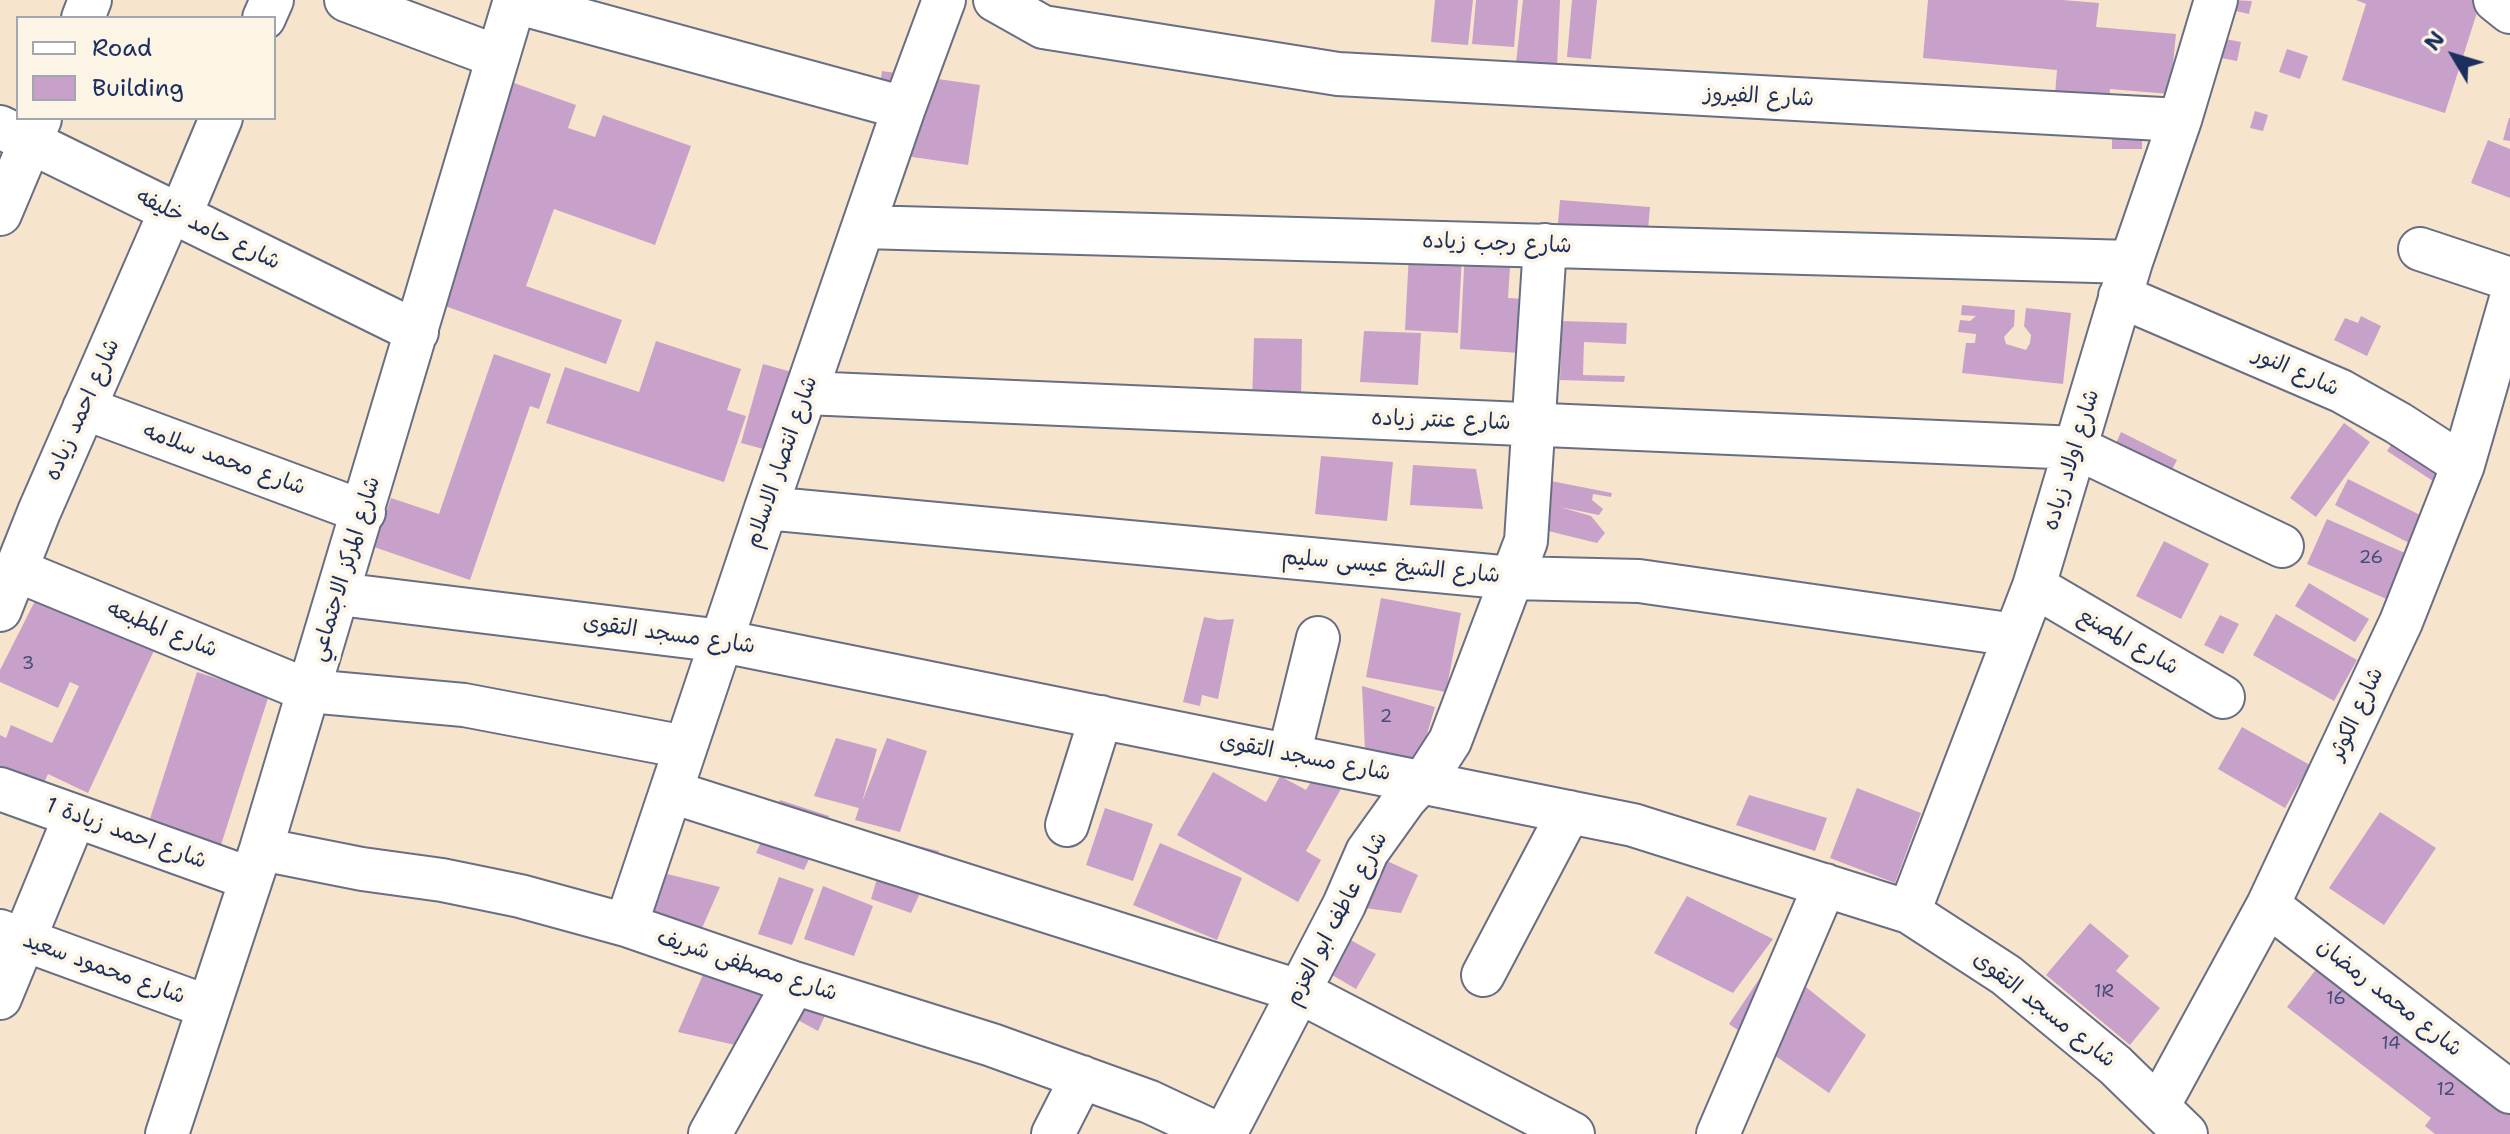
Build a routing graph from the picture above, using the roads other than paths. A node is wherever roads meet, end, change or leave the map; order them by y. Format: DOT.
graph roads {
  1 [pos="346,0"];
  2 [pos="944,0"];
  3 [pos="995,0"];
  4 [pos="2216,0"];
  5 [pos="2495,0"];
  6 [pos="515,1"];
  7 [pos="2510,12"];
  8 [pos="498,57"];
  9 [pos="904,108"];
  10 [pos="220,120"];
  11 [pos="2180,120"];
  12 [pos="23,130"];
  13 [pos="0,214"];
  14 [pos="175,214"];
  15 [pos="863,227"];
  16 [pos="1545,245"];
  17 [pos="2420,249"];
  18 [pos="2126,279"];
  19 [pos="2510,279"];
  20 [pos="2510,302"];
  21 [pos="417,332"];
  22 [pos="806,393"];
  23 [pos="84,408"];
  24 [pos="1533,425"];
  25 [pos="2077,448"];
  26 [pos="2463,465"];
  27 [pos="766,508"];
  28 [pos="364,512"];
  29 [pos="2282,546"];
  30 [pos="16,570"];
  31 [pos="1512,578"];
  32 [pos="2034,586"];
  33 [pos="339,594"];
  34 [pos="0,610"];
  35 [pos="2015,635"];
  36 [pos="1318,638"];
  37 [pos="722,641"];
  38 [pos="309,691"];
  39 [pos="2223,697"];
  40 [pos="1101,717"];
  41 [pos="685,747"];
  42 [pos="1289,755"];
  43 [pos="1421,782"];
  44 [pos="0,789"];
  45 [pos="672,792"];
  46 [pos="1569,812"];
  47 [pos="75,816"];
  48 [pos="1067,825"];
  49 [pos="256,864"];
  50 [pos="1825,885"];
  51 [pos="2268,905"];
  52 [pos="1909,912"];
  53 [pos="626,925"];
  54 [pos="12,935"];
  55 [pos="1483,975"];
  56 [pos="794,983"];
  57 [pos="1298,991"];
  58 [pos="0,998"];
  59 [pos="208,1007"];
  60 [pos="1082,1077"];
  61 [pos="2510,1092"];
  62 [pos="2172,1120"];
  63 [pos="167,1134"];
  64 [pos="710,1134"];
  65 [pos="1053,1134"];
  66 [pos="1218,1134"];
  67 [pos="1225,1134"];
  68 [pos="1573,1134"];
  69 [pos="1718,1134"];
  1 -- 8 [label="street"];
  2 -- 9 [label="street, شارع انتصار الاسلام"];
  3 -- 11 [label="street, شارع الفيروز"];
  4 -- 11 [label="street, شارع اولاد زياده"];
  5 -- 7 [label="street"];
  6 -- 8 [label="street, شارع المركز الاجتماعي"];
  6 -- 9 [label="street"];
  8 -- 21 [label="street, شارع المركز الاجتماعي"];
  9 -- 15 [label="street, شارع انتصار الاسلام"];
  10 -- 14 [label="street, شارع احمد زياده"];
  11 -- 18 [label="street, شارع اولاد زياده"];
  12 -- 13 [label="street"];
  12 -- 14 [label="street, شارع حامد خليفه"];
  14 -- 21 [label="street, شارع حامد خليفه"];
  14 -- 23 [label="street, شارع احمد زياده"];
  15 -- 16 [label="street, شارع رجب زياده"];
  15 -- 22 [label="street, شارع انتصار الاسلام"];
  16 -- 18 [label="street, شارع رجب زياده"];
  16 -- 24 [label="street, شارع عاطف ابو العزم"];
  17 -- 19 [label="street"];
  18 -- 25 [label="street, شارع اولاد زياده"];
  18 -- 26 [label="street, شارع النور"];
  20 -- 26 [label="street, شارع الكوثر"];
  21 -- 28 [label="street, شارع المركز الاجتماعي"];
  22 -- 24 [label="street, شارع عنتر زياده"];
  22 -- 27 [label="street, شارع انتصار الاسلام"];
  23 -- 28 [label="street, شارع محمد سلامه"];
  23 -- 30 [label="street, شارع احمد زياده"];
  24 -- 25 [label="street, شارع عنتر زياده"];
  24 -- 31 [label="street, شارع عاطف ابو العزم"];
  25 -- 29 [label="street"];
  25 -- 32 [label="street, شارع اولاد زياده"];
  26 -- 51 [label="street, شارع الكوثر"];
  27 -- 31 [label="street, شارع الشيخ عيسى سليم"];
  27 -- 37 [label="street, شارع انتصار الاسلام"];
  28 -- 33 [label="street, شارع المركز الاجتماعي"];
  30 -- 34 [label="street, شارع احمد زياده"];
  30 -- 38 [label="street, شارع المطبعه"];
  31 -- 35 [label="street, شارع الشيخ عيسى سليم"];
  31 -- 43 [label="street, شارع عاطف ابو العزم"];
  32 -- 35 [label="street, شارع اولاد زياده"];
  32 -- 39 [label="street, شارع المصنع"];
  33 -- 37 [label="street, شارع مسجد التقوى"];
  33 -- 38 [label="street, شارع المركز الاجتماعي"];
  35 -- 52 [label="street, شارع اولاد زياده"];
  36 -- 42 [label="street"];
  37 -- 40 [label="street, شارع مسجد التقوى"];
  37 -- 41 [label="street, شارع انتصار الاسلام"];
  38 -- 41 [label="street, شارع المطبعه"];
  38 -- 49 [label="street, شارع المركز الاجتماعي"];
  40 -- 42 [label="street, شارع مسجد التقوى"];
  40 -- 48 [label="street"];
  41 -- 45 [label="street, شارع انتصار الاسلام"];
  42 -- 43 [label="street, شارع مسجد التقوى"];
  43 -- 46 [label="street, شارع مسجد التقوى"];
  43 -- 57 [label="street, شارع عاطف ابو العزم"];
  44 -- 47 [label="street, شارع احمد زيادة 1"];
  45 -- 53 [label="street, شارع انتصار الاسلام"];
  45 -- 57 [label="street"];
  46 -- 50 [label="street, شارع مسجد التقوى"];
  46 -- 55 [label="street"];
  47 -- 49 [label="street, شارع احمد زيادة 1"];
  47 -- 54 [label="street"];
  49 -- 53 [label="street, شارع مصطفى شريف"];
  49 -- 59 [label="street, شارع المركز الاجتماعي"];
  50 -- 52 [label="street, شارع مسجد التقوى"];
  50 -- 69 [label="street"];
  51 -- 61 [label="street, شارع محمد رمضان"];
  51 -- 62 [label="street, شارع الكوثر"];
  52 -- 62 [label="street, شارع مسجد التقوى"];
  53 -- 56 [label="street, شارع مصطفى شريف"];
  54 -- 58 [label="street"];
  54 -- 59 [label="street, شارع محمود سعيد"];
  56 -- 60 [label="street, شارع مصطفى شريف"];
  56 -- 64 [label="street"];
  57 -- 67 [label="street, شارع عاطف ابو العزم"];
  57 -- 68 [label="street"];
  59 -- 63 [label="street, شارع المركز الاجتماعي"];
  60 -- 65 [label="street"];
  60 -- 66 [label="street, شارع مصطفى شريف"];
}
